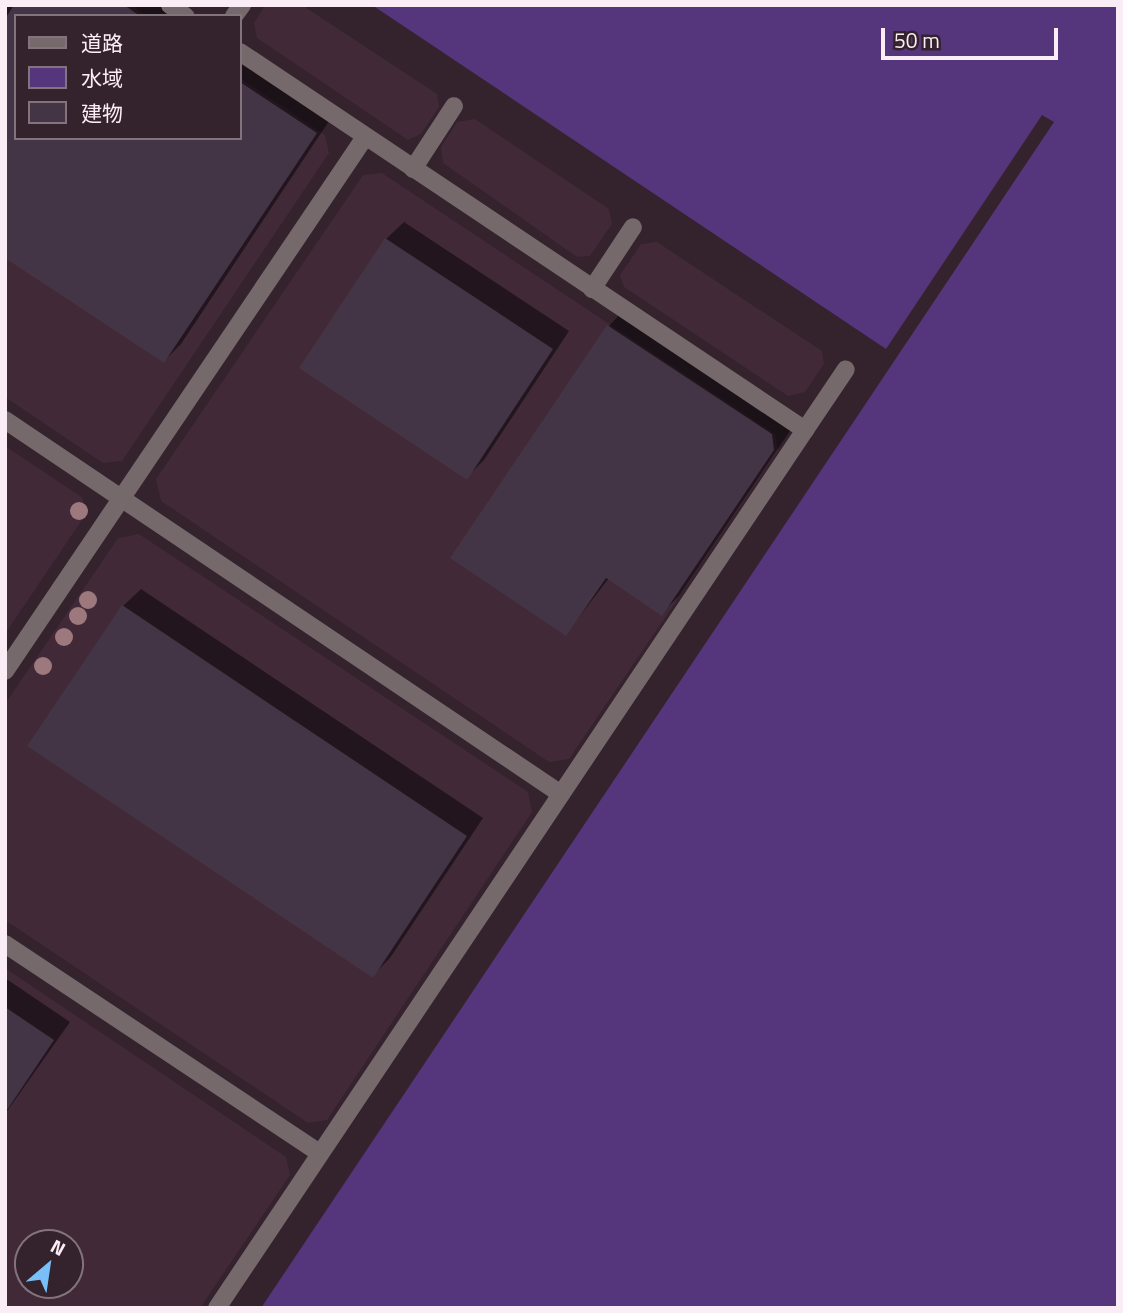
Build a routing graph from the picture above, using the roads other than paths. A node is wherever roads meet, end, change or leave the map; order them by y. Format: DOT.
graph roads {
  1 [pos="242,53"];
  2 [pos="454,106"];
  3 [pos="365,137"];
  4 [pos="413,169"];
  5 [pos="633,227"];
  6 [pos="592,289"];
  7 [pos="846,369"];
  8 [pos="5,420"];
  9 [pos="805,430"];
  10 [pos="122,498"];
  11 [pos="5,671"];
  12 [pos="561,794"];
  13 [pos="5,944"];
  14 [pos="320,1153"];
  15 [pos="217,1308"];
  1 -- 3 [label="street"];
  2 -- 4 [label="street"];
  3 -- 4 [label="street"];
  3 -- 10 [label="street"];
  4 -- 6 [label="street"];
  5 -- 6 [label="street"];
  6 -- 9 [label="street"];
  7 -- 9 [label="street"];
  8 -- 10 [label="street"];
  9 -- 12 [label="street"];
  10 -- 11 [label="street"];
  10 -- 12 [label="street"];
  12 -- 14 [label="street"];
  13 -- 14 [label="street"];
  14 -- 15 [label="street"];
}
